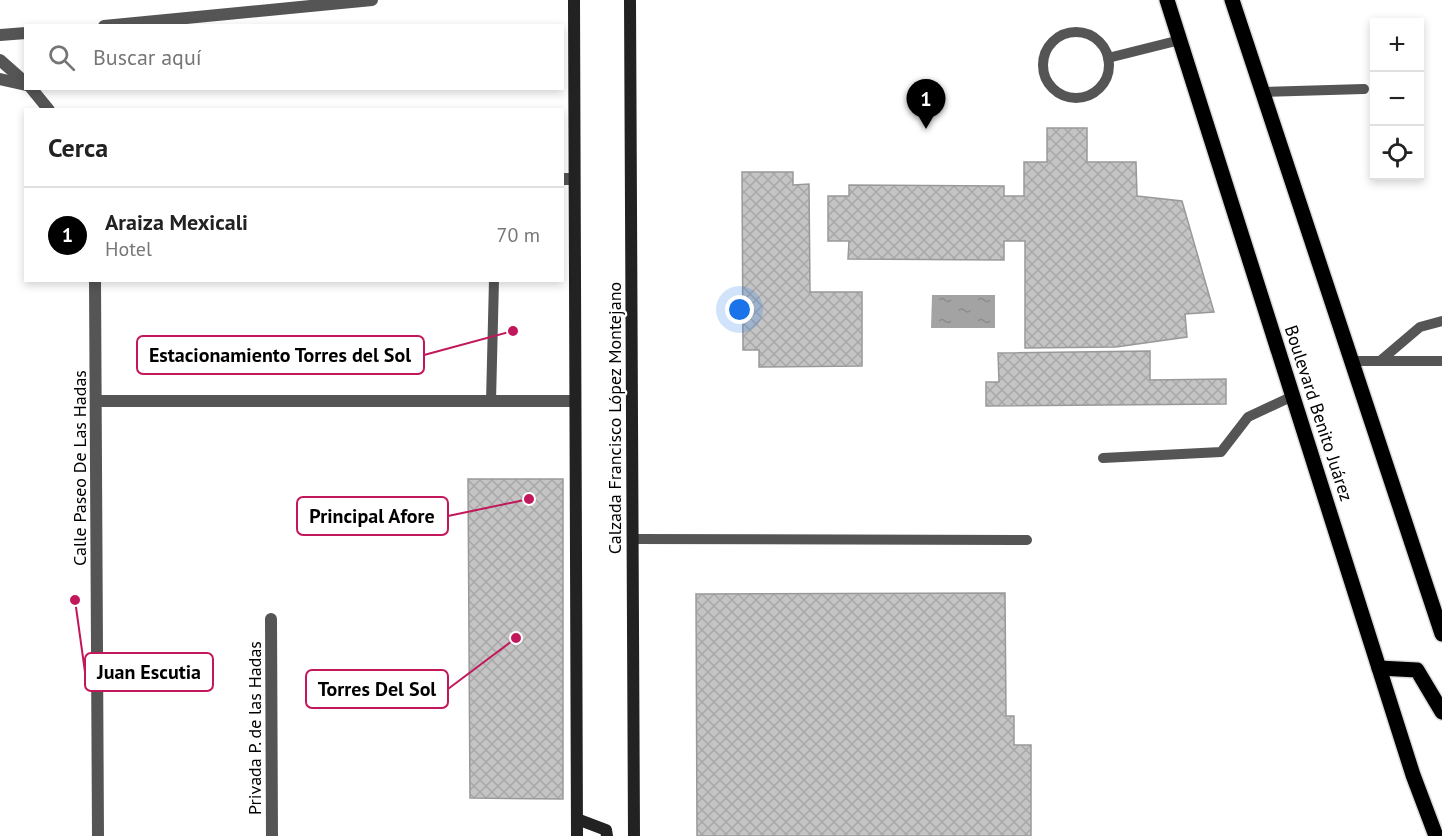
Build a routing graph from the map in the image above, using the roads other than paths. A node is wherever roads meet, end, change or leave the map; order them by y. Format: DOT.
graph roads {
  1 [pos="372,0"];
  2 [pos="574,0"];
  3 [pos="630,0"];
  4 [pos="1167,0"];
  5 [pos="1232,0"];
  6 [pos="125,24"];
  7 [pos="24,33"];
  8 [pos="0,35"];
  9 [pos="1180,40"];
  10 [pos="1108,58"];
  11 [pos="0,60"];
  12 [pos="0,79"];
  13 [pos="24,82"];
  14 [pos="24,84"];
  15 [pos="1364,89"];
  16 [pos="33,90"];
  17 [pos="1262,92"];
  18 [pos="47,108"];
  19 [pos="568,179"];
  20 [pos="95,282"];
  21 [pos="494,282"];
  22 [pos="1442,321"];
  23 [pos="1352,361"];
  24 [pos="1380,361"];
  25 [pos="1442,361"];
  26 [pos="1293,396"];
  27 [pos="97,401"];
  28 [pos="491,401"];
  29 [pos="574,401"];
  30 [pos="1103,458"];
  31 [pos="633,540"];
  32 [pos="1027,540"];
  33 [pos="271,620"];
  34 [pos="1442,634"];
  35 [pos="1379,668"];
  36 [pos="1442,712"];
  37 [pos="577,819"];
  38 [pos="1436,832"];
  39 [pos="98,836"];
  40 [pos="272,836"];
  41 [pos="577,836"];
  42 [pos="607,836"];
  43 [pos="634,836"];
  1 -- 6 [label="street"];
  2 -- 19 [label="main road"];
  3 -- 31 [label="main road, Calzada Francisco López Montejano"];
  4 -- 9 [label="main road, Boulevard Benito Juárez"];
  5 -- 17 [label="main road"];
  7 -- 8 [label="street"];
  9 -- 10 [label="lane"];
  9 -- 26 [label="main road, Boulevard Benito Juárez"];
  10 -- 10 [label="lane"];
  11 -- 13 [label="street"];
  12 -- 14 [label="street"];
  15 -- 17 [label="lane"];
  16 -- 18 [label="street"];
  17 -- 23 [label="main road"];
  19 -- 29 [label="main road"];
  20 -- 27 [label="street, Calle Paseo De Las Hadas"];
  21 -- 28 [label="lane"];
  22 -- 24 [label="lane"];
  23 -- 24 [label="lane"];
  23 -- 34 [label="main road"];
  24 -- 25 [label="lane"];
  26 -- 30 [label="lane"];
  26 -- 35 [label="main road, Boulevard Benito Juárez"];
  27 -- 28 [label="street"];
  27 -- 39 [label="street, Calle Paseo De Las Hadas"];
  28 -- 29 [label="street"];
  29 -- 37 [label="main road"];
  31 -- 32 [label="lane"];
  31 -- 43 [label="main road, Calzada Francisco López Montejano"];
  33 -- 40 [label="street, Privada P. de las Hadas"];
  35 -- 36 [label="main road"];
  35 -- 38 [label="main road, Boulevard Benito Juárez"];
  37 -- 41 [label="main road"];
  37 -- 42 [label="main road"];
}
